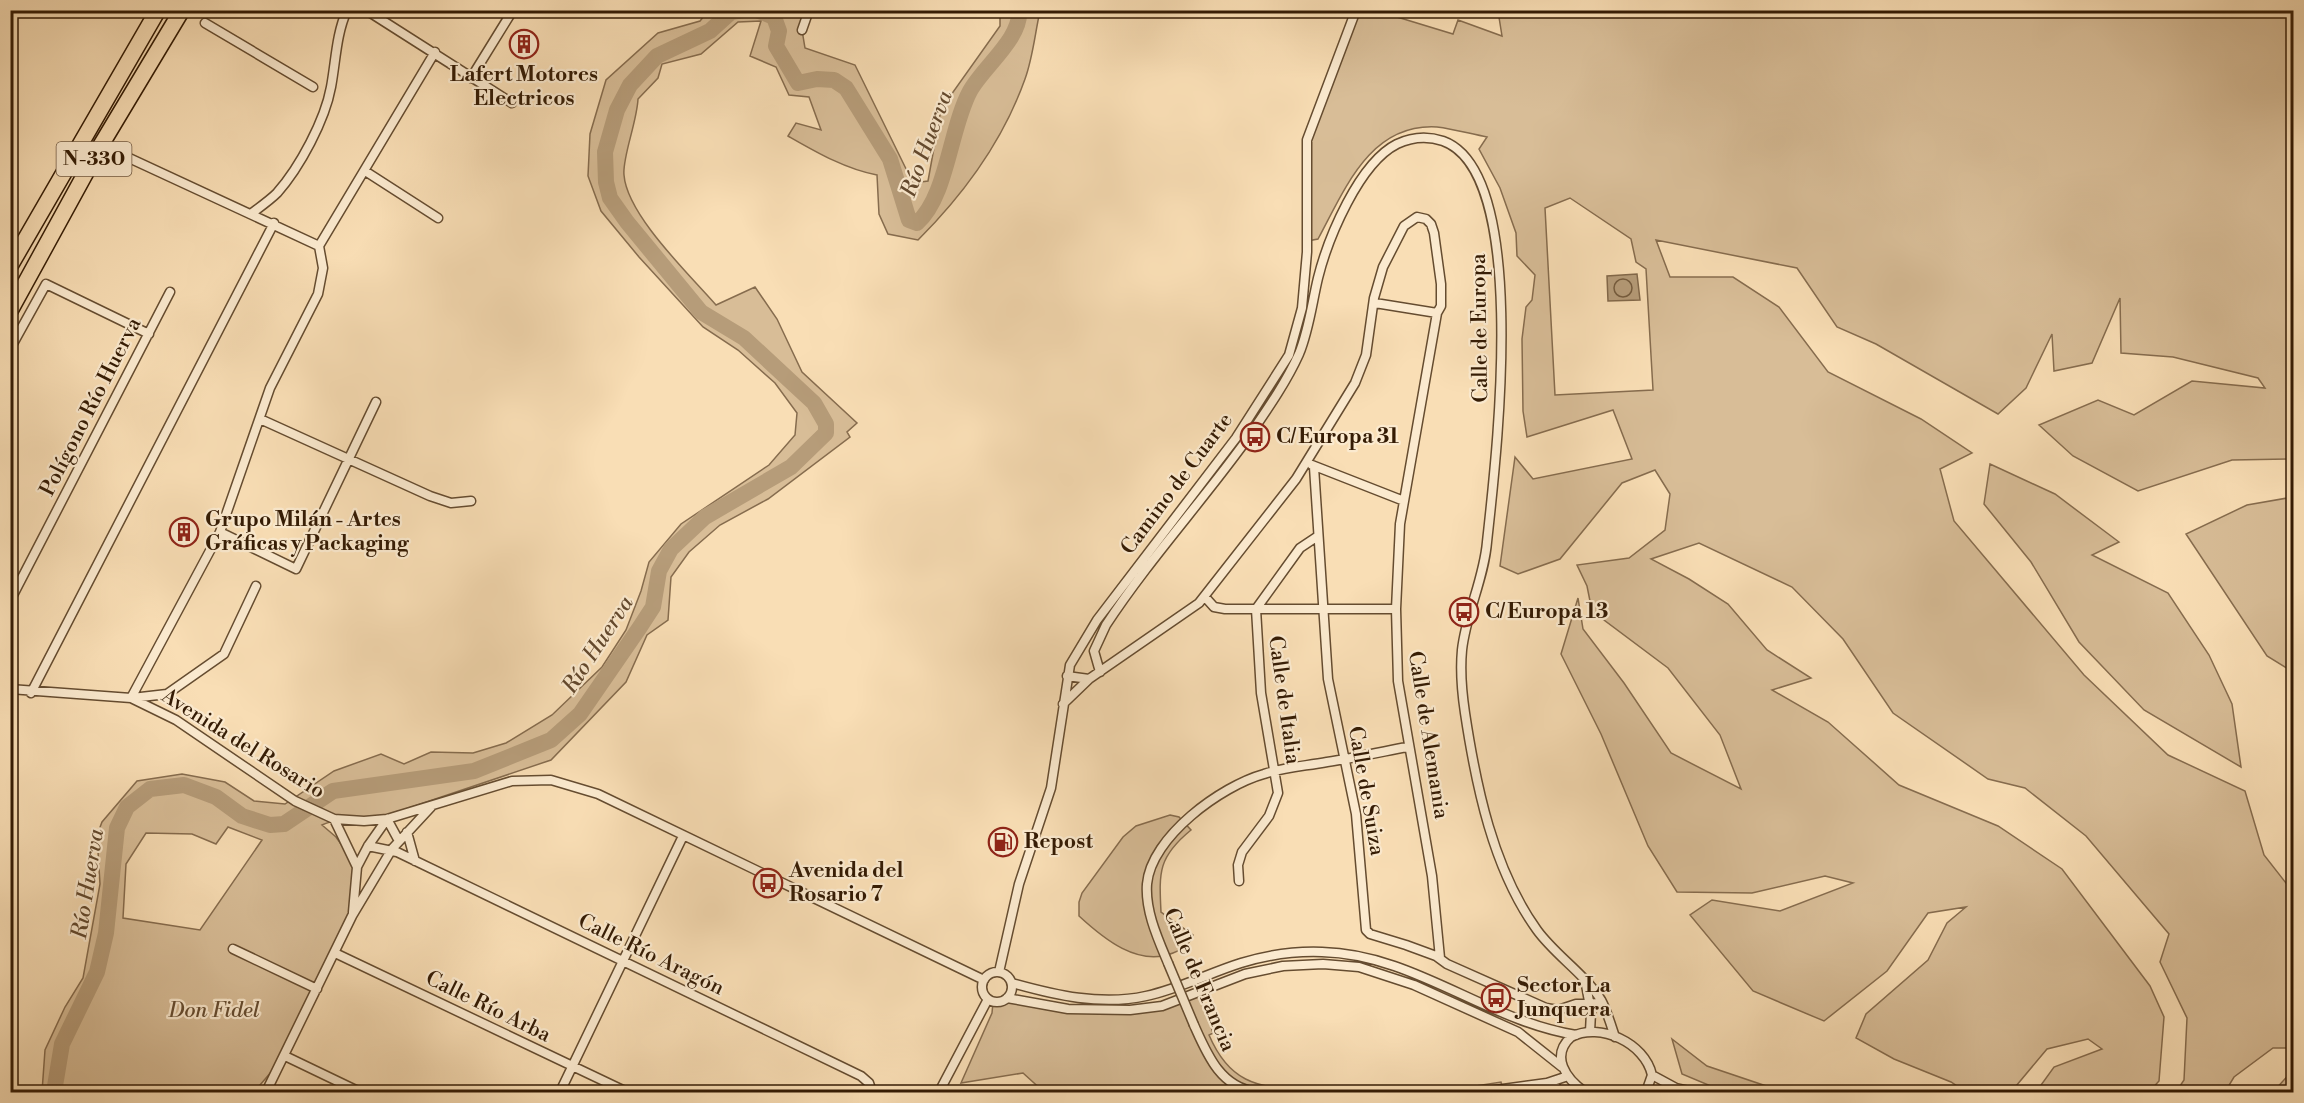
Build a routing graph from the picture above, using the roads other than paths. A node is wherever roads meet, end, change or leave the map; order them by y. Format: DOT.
graph roads {
  1 [pos="158,10"];
  2 [pos="182,10"];
  3 [pos="347,10"];
  4 [pos="366,10"];
  5 [pos="513,10"];
  6 [pos="809,10"];
  7 [pos="1356,10"];
  8 [pos="205,23"];
  9 [pos="801,30"];
  10 [pos="435,52"];
  11 [pos="471,78"];
  12 [pos="313,87"];
  13 [pos="512,103"];
  14 [pos="102,145"];
  15 [pos="365,171"];
  16 [pos="252,213"];
  17 [pos="438,218"];
  18 [pos="274,223"];
  19 [pos="319,246"];
  20 [pos="10,266"];
  21 [pos="170,292"];
  22 [pos="1375,303"];
  23 [pos="10,311"];
  24 [pos="1437,312"];
  25 [pos="149,334"];
  26 [pos="10,350"];
  27 [pos="376,402"];
  28 [pos="260,419"];
  29 [pos="348,460"];
  30 [pos="1311,465"];
  31 [pos="471,501"];
  32 [pos="1404,501"];
  33 [pos="220,532"];
  34 [pos="1318,536"];
  35 [pos="256,586"];
  36 [pos="1205,597"];
  37 [pos="10,601"];
  38 [pos="1256,609"];
  39 [pos="1323,609"];
  40 [pos="1396,609"];
  41 [pos="1100,672"];
  42 [pos="1089,679"];
  43 [pos="1066,681"];
  44 [pos="1080,688"];
  45 [pos="10,689"];
  46 [pos="31,693"];
  47 [pos="131,698"];
  48 [pos="1063,705"];
  49 [pos="1407,747"];
  50 [pos="1343,760"];
  51 [pos="1275,771"];
  52 [pos="431,807"];
  53 [pos="334,819"];
  54 [pos="387,819"];
  55 [pos="407,832"];
  56 [pos="683,836"];
  57 [pos="399,841"];
  58 [pos="368,846"];
  59 [pos="392,849"];
  60 [pos="415,861"];
  61 [pos="357,867"];
  62 [pos="1239,881"];
  63 [pos="352,916"];
  64 [pos="233,949"];
  65 [pos="335,953"];
  66 [pos="1440,958"];
  67 [pos="622,962"];
  68 [pos="999,972"];
  69 [pos="984,980"];
  70 [pos="1011,983"];
  71 [pos="1586,984"];
  72 [pos="317,989"];
  73 [pos="1007,998"];
  74 [pos="988,999"];
  75 [pos="1602,1003"];
  76 [pos="1576,1004"];
  77 [pos="1590,1004"];
  78 [pos="1590,1032"];
  79 [pos="1575,1035"];
  80 [pos="1615,1037"];
  81 [pos="285,1056"];
  82 [pos="1562,1067"];
  83 [pos="573,1068"];
  84 [pos="1652,1075"];
  85 [pos="1568,1076"];
  86 [pos="1555,1081"];
  87 [pos="871,1088"];
  88 [pos="1677,1090"];
  89 [pos="266,1092"];
  90 [pos="360,1092"];
  91 [pos="560,1092"];
  92 [pos="627,1092"];
  93 [pos="939,1092"];
  94 [pos="1256,1092"];
  95 [pos="1481,1092"];
  96 [pos="1556,1092"];
  97 [pos="1585,1092"];
  98 [pos="1646,1092"];
  99 [pos="1694,1092"];
  1 -- 20 [label="highway, N-330"];
  2 -- 14 [label="highway, N-330"];
  3 -- 16 [label="street"];
  4 -- 10 [label="street"];
  5 -- 11 [label="street"];
  6 -- 9 [label="street"];
  7 -- 43 [label="street, Camino de Cuarte"];
  8 -- 12 [label="street"];
  10 -- 11 [label="street"];
  10 -- 15 [label="street"];
  11 -- 13 [label="street"];
  14 -- 16 [label="street"];
  14 -- 23 [label="highway, N-330"];
  15 -- 17 [label="street"];
  15 -- 19 [label="street"];
  16 -- 18 [label="street"];
  18 -- 19 [label="street"];
  18 -- 46 [label="street"];
  19 -- 28 [label="street"];
  21 -- 25 [label="street, Polígono Río Huerva"];
  22 -- 24 [label="street"];
  22 -- 24 [label="street, Calle de Alemania"];
  22 -- 30 [label="street, Calle de Alemania"];
  24 -- 32 [label="street, Calle de Alemania"];
  25 -- 26 [label="street"];
  25 -- 37 [label="street, Polígono Río Huerva"];
  27 -- 29 [label="street"];
  28 -- 29 [label="street"];
  28 -- 33 [label="street"];
  29 -- 31 [label="street"];
  29 -- 33 [label="street"];
  30 -- 32 [label="street"];
  30 -- 34 [label="street, Calle de Suiza"];
  30 -- 36 [label="street, Calle de Alemania"];
  32 -- 40 [label="street, Calle de Alemania"];
  33 -- 47 [label="street"];
  34 -- 38 [label="street, Calle de Italia"];
  34 -- 39 [label="street, Calle de Suiza"];
  35 -- 47 [label="street"];
  36 -- 38 [label="street"];
  36 -- 41 [label="street, Calle de Alemania"];
  38 -- 39 [label="street"];
  38 -- 51 [label="street, Calle de Italia"];
  39 -- 40 [label="street"];
  39 -- 50 [label="street, Calle de Suiza"];
  40 -- 49 [label="street, Calle de Alemania"];
  41 -- 42 [label="street, Calle de Alemania"];
  41 -- 71 [label="street, Calle de Europa"];
  42 -- 43 [label="street"];
  42 -- 44 [label="street, Calle de Alemania"];
  43 -- 44 [label="street"];
  43 -- 48 [label="street, Camino de Cuarte"];
  44 -- 48 [label="street, Calle de Alemania"];
  45 -- 46 [label="street, Avenida del Rosario"];
  46 -- 47 [label="street, Avenida del Rosario"];
  47 -- 53 [label="street, Avenida del Rosario"];
  48 -- 68 [label="street, Camino de Cuarte"];
  49 -- 50 [label="street, Calle de Francia"];
  49 -- 66 [label="street, Calle de Alemania"];
  50 -- 51 [label="street, Calle de Francia"];
  50 -- 66 [label="street, Calle de Suiza"];
  51 -- 62 [label="street, Calle de Italia"];
  51 -- 94 [label="street, Calle de Francia, bridge"];
  52 -- 54 [label="street, Avenida del Rosario"];
  52 -- 55 [label="street"];
  52 -- 56 [label="street, Avenida del Rosario"];
  53 -- 54 [label="street, Avenida del Rosario"];
  53 -- 61 [label="street"];
  54 -- 57 [label="street"];
  54 -- 58 [label="street"];
  55 -- 57 [label="street"];
  55 -- 60 [label="street"];
  56 -- 67 [label="street"];
  56 -- 69 [label="street, Avenida del Rosario"];
  57 -- 59 [label="street"];
  58 -- 59 [label="street, Calle Río Aragón"];
  58 -- 61 [label="street"];
  59 -- 60 [label="street, Calle Río Aragón"];
  59 -- 63 [label="street"];
  60 -- 67 [label="street, Calle Río Aragón"];
  61 -- 63 [label="street"];
  63 -- 65 [label="street"];
  64 -- 72 [label="street"];
  65 -- 72 [label="street"];
  65 -- 83 [label="street, Calle Río Arba"];
  66 -- 76 [label="street, Calle de Suiza"];
  67 -- 83 [label="street"];
  67 -- 87 [label="street, Calle Río Aragón"];
  68 -- 69 [label="street"];
  68 -- 70 [label="street"];
  69 -- 74 [label="street"];
  70 -- 73 [label="street"];
  70 -- 79 [label="street"];
  71 -- 75 [label="street, Calle de Europa"];
  71 -- 76 [label="street"];
  71 -- 77 [label="street"];
  72 -- 81 [label="street"];
  73 -- 74 [label="street"];
  73 -- 82 [label="street"];
  74 -- 93 [label="street"];
  75 -- 77 [label="street, Calle de Suiza"];
  75 -- 80 [label="street, Calle de Europa"];
  76 -- 77 [label="street, Calle de Suiza"];
  77 -- 78 [label="street"];
  78 -- 79 [label="street"];
  78 -- 80 [label="street"];
  79 -- 82 [label="street"];
  80 -- 84 [label="street"];
  81 -- 89 [label="street"];
  81 -- 90 [label="street"];
  82 -- 85 [label="street"];
  83 -- 91 [label="street"];
  83 -- 92 [label="street, Calle Río Arba"];
  84 -- 88 [label="street"];
  84 -- 98 [label="street"];
  85 -- 86 [label="street"];
  85 -- 97 [label="street"];
  86 -- 95 [label="street"];
  86 -- 96 [label="street"];
  88 -- 99 [label="street"];
}
